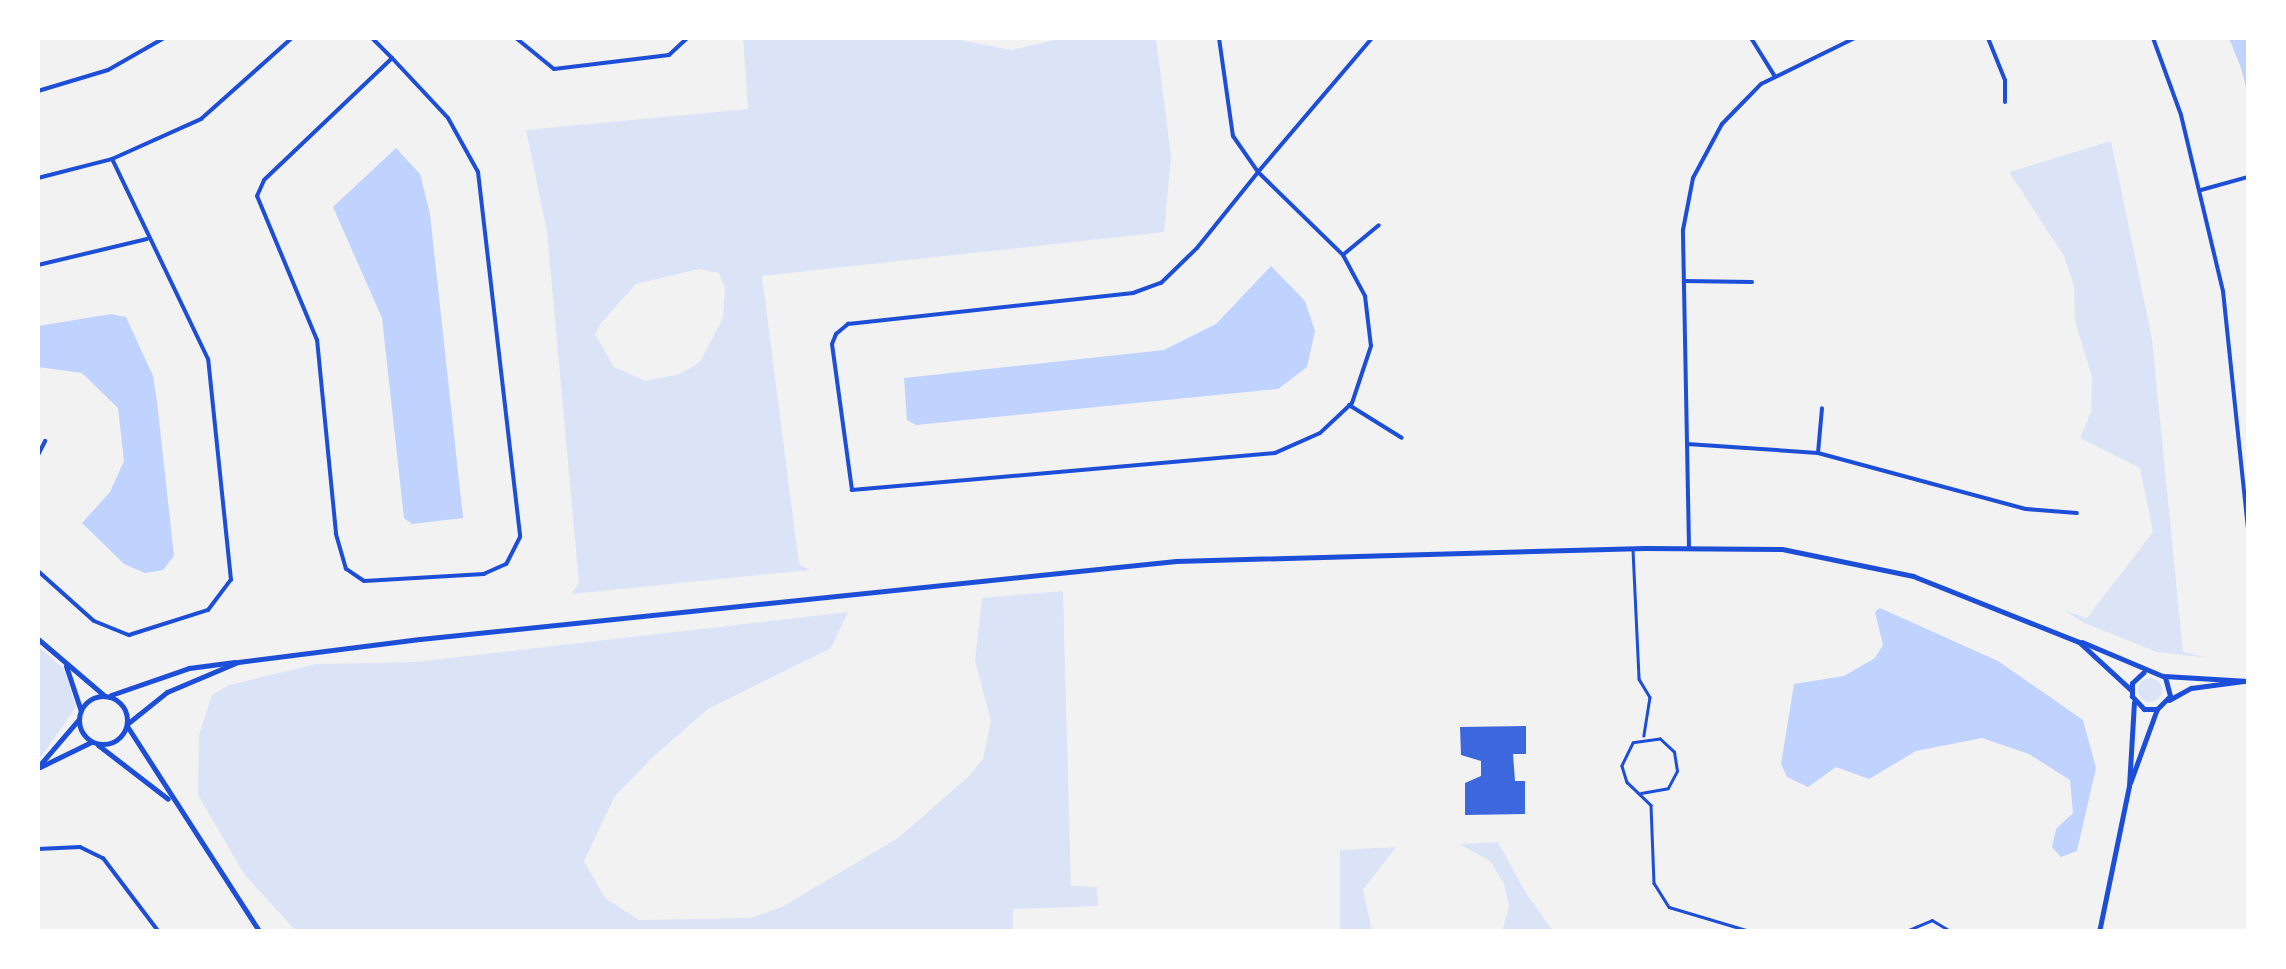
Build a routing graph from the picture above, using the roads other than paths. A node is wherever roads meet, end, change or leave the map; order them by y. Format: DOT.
graph roads {
  1 [pos="164,38"];
  2 [pos="292,38"];
  3 [pos="372,38"];
  4 [pos="516,38"];
  5 [pos="687,38"];
  6 [pos="1219,38"];
  7 [pos="1372,38"];
  8 [pos="1751,38"];
  9 [pos="1856,38"];
  10 [pos="1988,38"];
  11 [pos="2153,38"];
  12 [pos="392,58"];
  13 [pos="1774,75"];
  14 [pos="38,91"];
  15 [pos="2005,102"];
  16 [pos="112,159"];
  17 [pos="1258,172"];
  18 [pos="38,178"];
  19 [pos="2248,178"];
  20 [pos="2201,190"];
  21 [pos="1379,225"];
  22 [pos="147,239"];
  23 [pos="1343,255"];
  24 [pos="38,266"];
  25 [pos="1684,282"];
  26 [pos="1752,282"];
  27 [pos="1349,406"];
  28 [pos="1822,408"];
  29 [pos="1402,438"];
  30 [pos="45,441"];
  31 [pos="1687,444"];
  32 [pos="1818,453"];
  33 [pos="38,455"];
  34 [pos="2077,513"];
  35 [pos="2248,530"];
  36 [pos="1689,547"];
  37 [pos="1633,548"];
  38 [pos="38,571"];
  39 [pos="38,638"];
  40 [pos="2079,642"];
  41 [pos="238,662"];
  42 [pos="64,663"];
  43 [pos="2144,672"];
  44 [pos="2164,676"];
  45 [pos="2248,681"];
  46 [pos="2131,690"];
  47 [pos="107,696"];
  48 [pos="2134,702"];
  49 [pos="2167,702"];
  50 [pos="2157,709"];
  51 [pos="80,711"];
  52 [pos="79,720"];
  53 [pos="127,725"];
  54 [pos="1641,739"];
  55 [pos="94,743"];
  56 [pos="38,768"];
  57 [pos="2129,786"];
  58 [pos="1641,793"];
  59 [pos="170,801"];
  60 [pos="38,849"];
  61 [pos="159,932"];
  62 [pos="260,932"];
  63 [pos="1753,932"];
  64 [pos="1904,932"];
  65 [pos="1952,932"];
  66 [pos="2099,932"];
  1 -- 14 [label="street"];
  2 -- 16 [label="street"];
  3 -- 12 [label="street"];
  4 -- 5 [label="street"];
  6 -- 17 [label="street"];
  7 -- 17 [label="street"];
  8 -- 13 [label="street"];
  9 -- 13 [label="street"];
  10 -- 15 [label="street"];
  11 -- 20 [label="street"];
  12 -- 12 [label="street"];
  13 -- 25 [label="street"];
  16 -- 18 [label="street"];
  16 -- 22 [label="street"];
  17 -- 23 [label="street"];
  17 -- 27 [label="street"];
  19 -- 20 [label="street"];
  20 -- 35 [label="street"];
  21 -- 23 [label="street"];
  22 -- 24 [label="street"];
  22 -- 38 [label="street"];
  23 -- 27 [label="street"];
  25 -- 26 [label="street"];
  25 -- 31 [label="street"];
  27 -- 29 [label="street"];
  28 -- 32 [label="street"];
  30 -- 33 [label="street"];
  31 -- 32 [label="street"];
  31 -- 36 [label="street"];
  32 -- 34 [label="street"];
  36 -- 37 [label="street"];
  36 -- 40 [label="street"];
  37 -- 41 [label="street"];
  37 -- 54 [label="lane"];
  39 -- 42 [label="street"];
  40 -- 43 [label="street"];
  40 -- 46 [label="street"];
  41 -- 47 [label="street"];
  41 -- 53 [label="street"];
  42 -- 47 [label="street"];
  42 -- 51 [label="street"];
  43 -- 44 [label="street"];
  43 -- 46 [label="street"];
  44 -- 45 [label="street"];
  44 -- 49 [label="street"];
  45 -- 49 [label="street"];
  46 -- 48 [label="street"];
  47 -- 51 [label="street"];
  47 -- 53 [label="street"];
  48 -- 50 [label="street"];
  48 -- 57 [label="street"];
  49 -- 50 [label="street"];
  50 -- 57 [label="street"];
  51 -- 52 [label="street"];
  52 -- 55 [label="street"];
  52 -- 56 [label="street"];
  53 -- 55 [label="street"];
  53 -- 59 [label="street"];
  54 -- 58 [label="lane"];
  54 -- 58 [label="lane"];
  55 -- 56 [label="street"];
  55 -- 59 [label="street"];
  57 -- 66 [label="street"];
  58 -- 63 [label="lane"];
  59 -- 62 [label="street"];
  60 -- 61 [label="street"];
  64 -- 65 [label="lane"];
}
